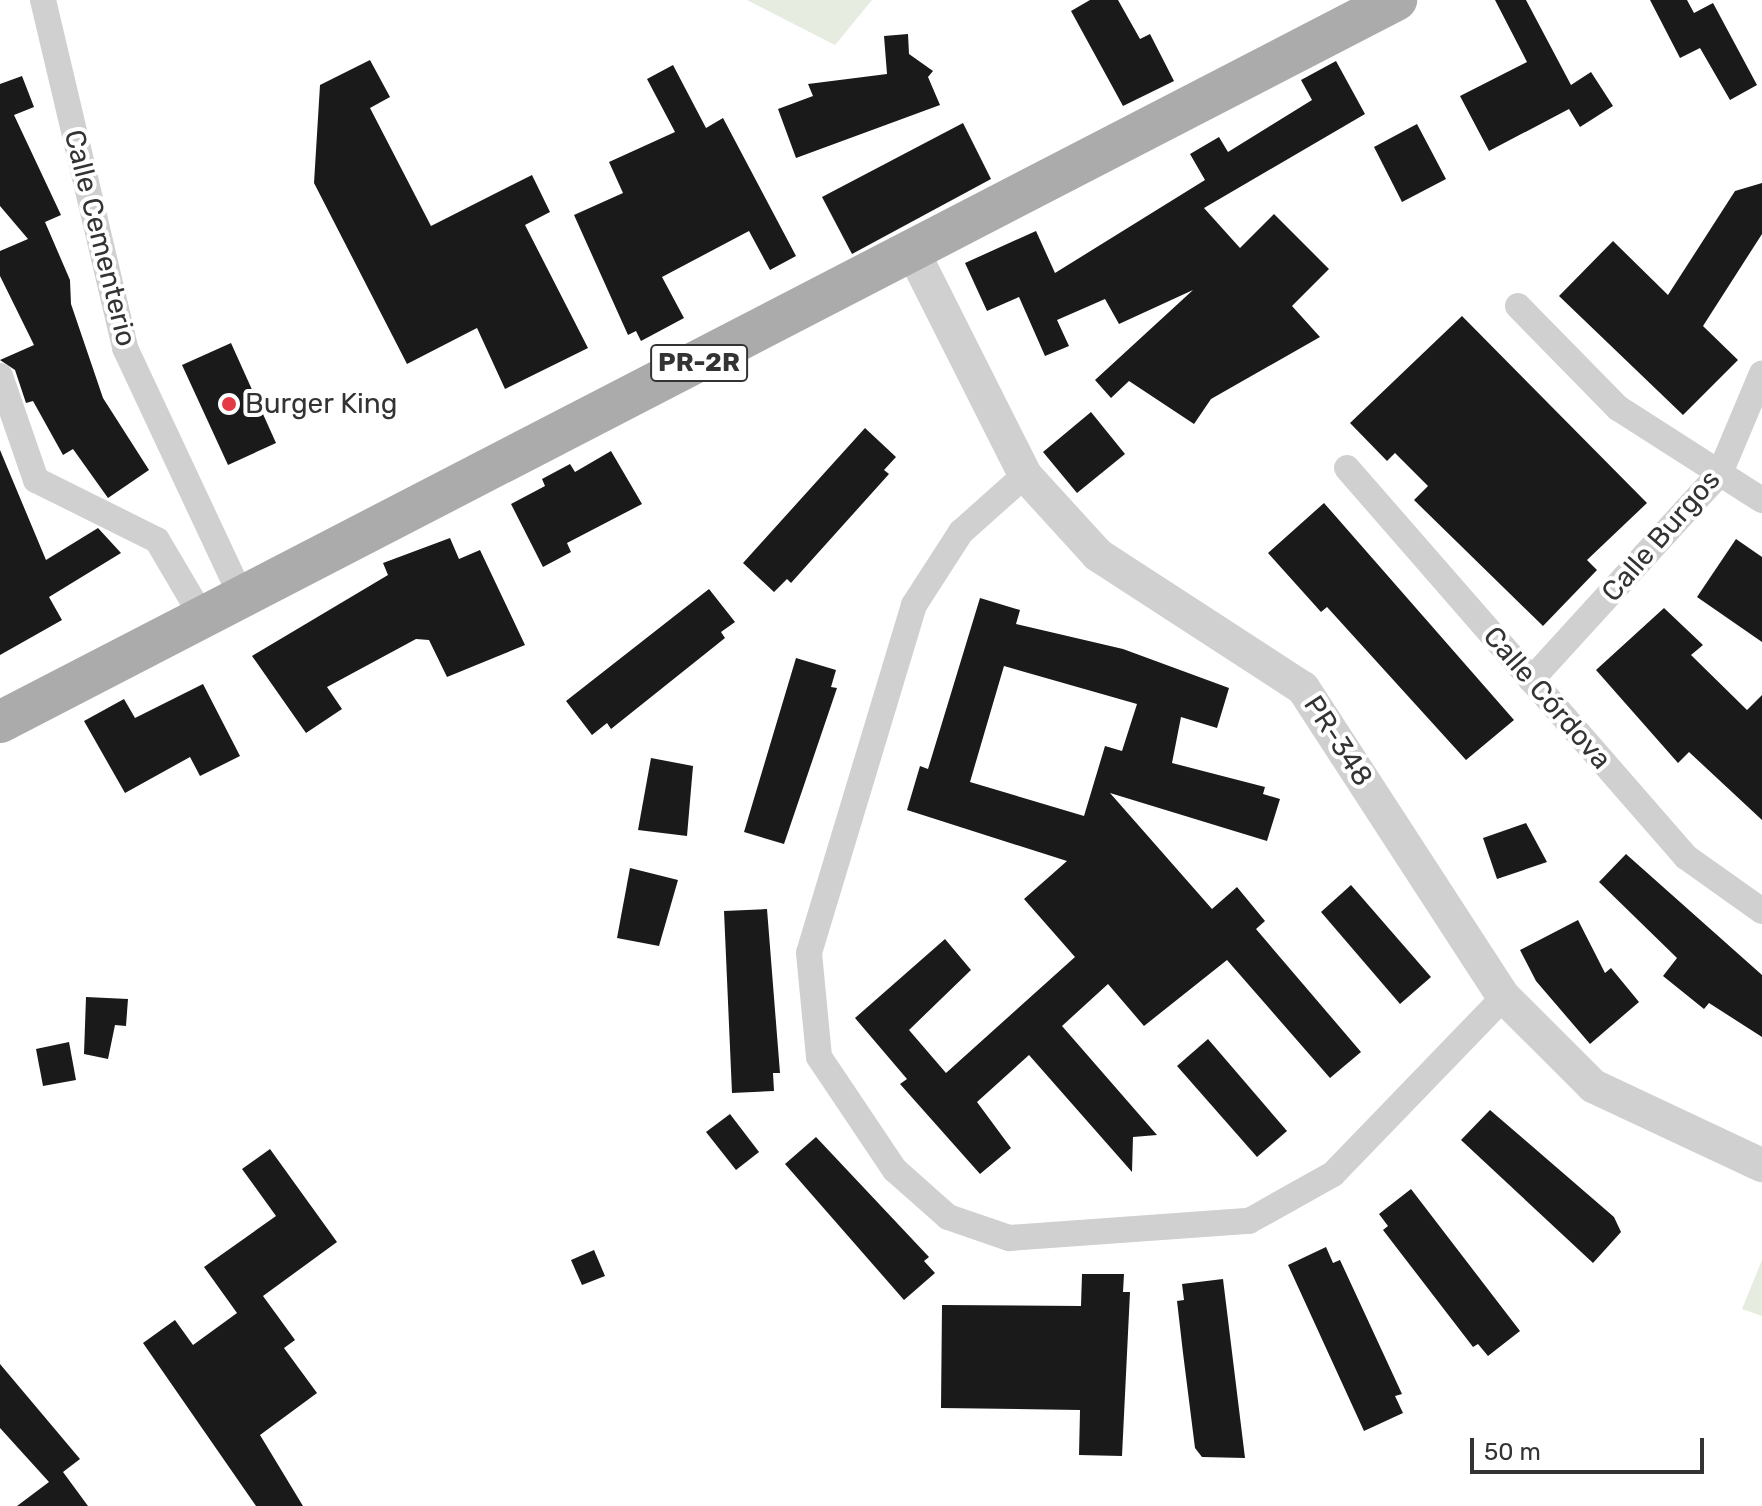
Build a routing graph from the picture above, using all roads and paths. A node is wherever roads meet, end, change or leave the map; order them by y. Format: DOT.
graph roads {
  1 [pos="43,0"];
  2 [pos="1396,0"];
  3 [pos="913,252"];
  4 [pos="1518,306"];
  5 [pos="1762,373"];
  6 [pos="0,376"];
  7 [pos="1347,468"];
  8 [pos="1720,473"];
  9 [pos="1025,475"];
  10 [pos="1762,500"];
  11 [pos="242,598"];
  12 [pos="203,618"];
  13 [pos="1531,680"];
  14 [pos="0,722"];
  15 [pos="1762,911"];
  16 [pos="1504,997"];
  17 [pos="1762,1165"];
  1 -- 11 [label="street, Calle Cementerio"];
  2 -- 3 [label="main road, PR-2R"];
  3 -- 9 [label="street, PR-348 / PR-348"];
  3 -- 11 [label="main road, PR-2R"];
  4 -- 8 [label="street"];
  5 -- 8 [label="street, Calle Burgos"];
  6 -- 12 [label="street"];
  7 -- 13 [label="street, Calle Córdova"];
  8 -- 10 [label="street"];
  8 -- 13 [label="street, Calle Burgos"];
  9 -- 16 [label="street, PR-348 / PR-348"];
  9 -- 16 [label="street"];
  11 -- 12 [label="main road, PR-2R"];
  12 -- 14 [label="main road, PR-2R"];
  13 -- 15 [label="street, Calle Córdova"];
  16 -- 17 [label="street, PR-348 / PR-348"];
}
